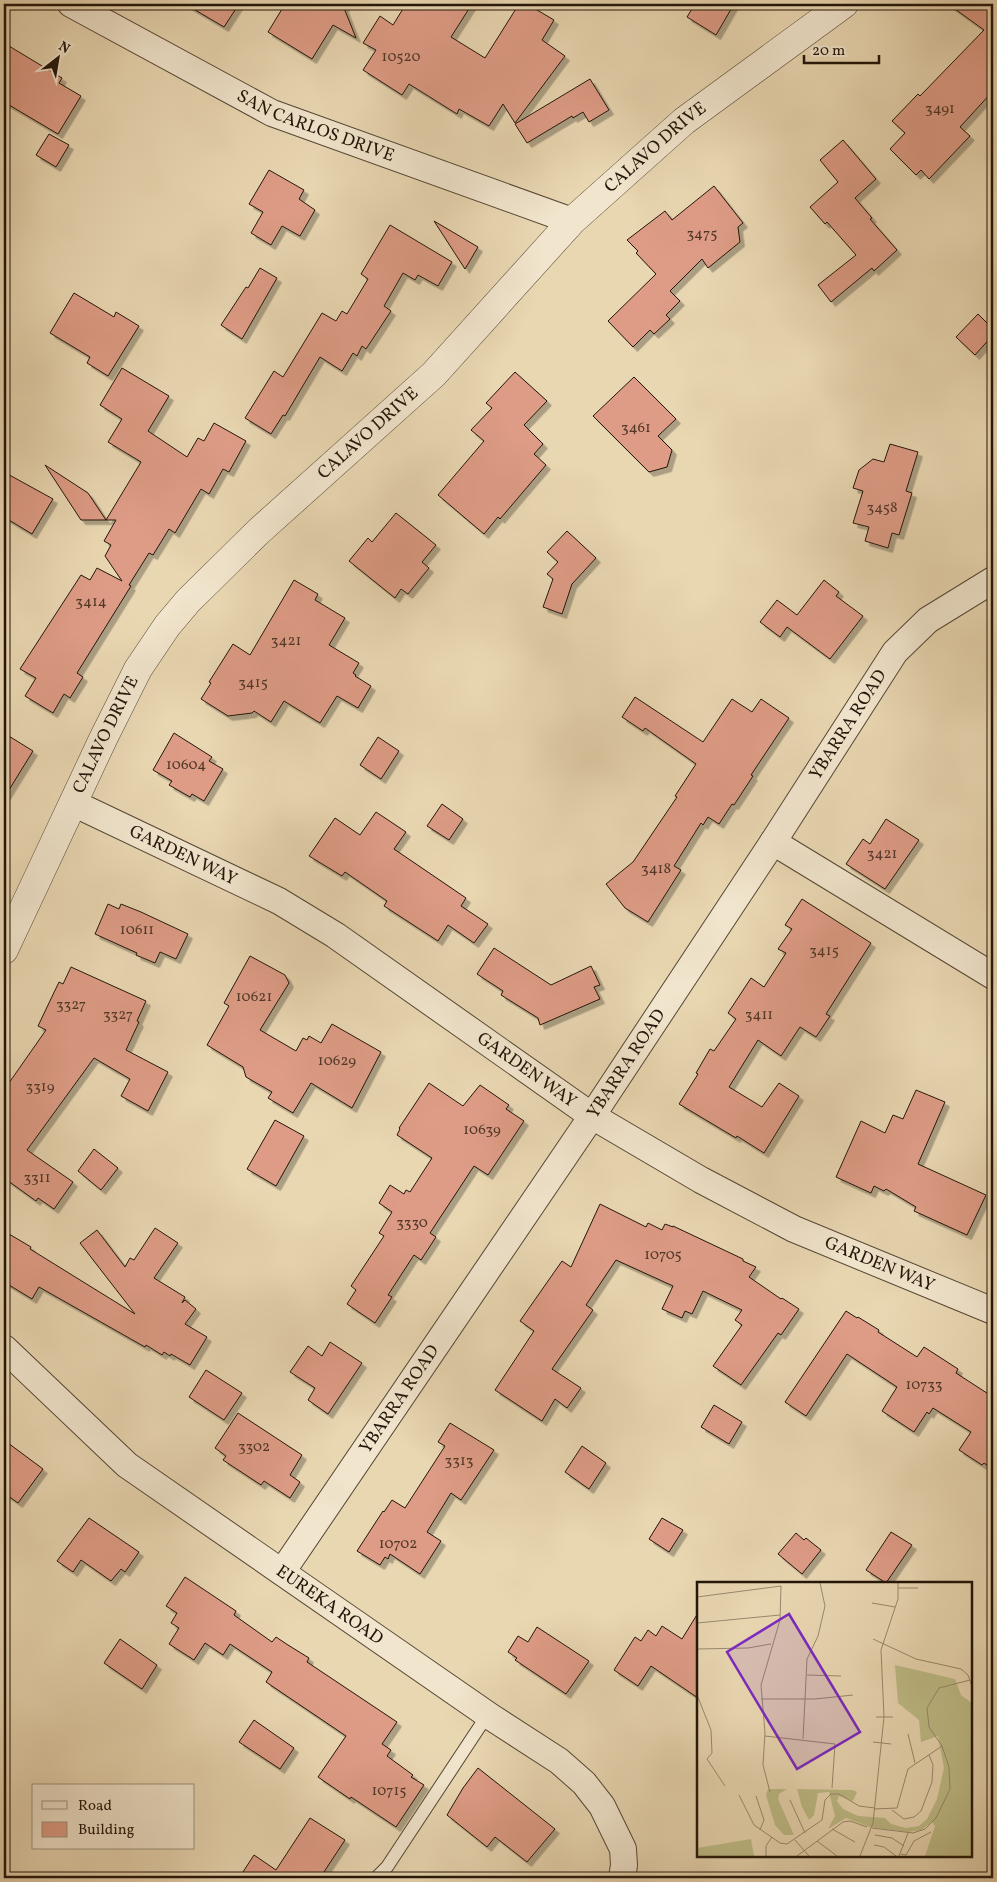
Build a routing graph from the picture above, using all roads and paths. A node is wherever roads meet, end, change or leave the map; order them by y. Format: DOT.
graph roads {
  1 [pos="71,4"];
  2 [pos="844,4"];
  3 [pos="572,221"];
  4 [pos="993,580"];
  5 [pos="73,803"];
  6 [pos="773,842"];
  7 [pos="4,950"];
  8 [pos="993,976"];
  9 [pos="592,1116"];
  10 [pos="993,1311"];
  11 [pos="4,1348"];
  12 [pos="282,1572"];
  13 [pos="488,1714"];
  14 [pos="376,1878"];
  15 [pos="622,1878"];
  1 -- 3 [label="street, SAN CARLOS DRIVE"];
  2 -- 3 [label="street, CALAVO DRIVE"];
  3 -- 5 [label="street, CALAVO DRIVE"];
  4 -- 6 [label="street, YBARRA ROAD"];
  5 -- 7 [label="street, CALAVO DRIVE"];
  5 -- 9 [label="street, GARDEN WAY"];
  6 -- 8 [label="street"];
  6 -- 9 [label="street, YBARRA ROAD"];
  9 -- 10 [label="street, GARDEN WAY"];
  9 -- 12 [label="street, YBARRA ROAD"];
  11 -- 12 [label="street, EUREKA ROAD"];
  12 -- 13 [label="street, EUREKA ROAD"];
  13 -- 14 [label="lane"];
  13 -- 15 [label="street, EUREKA ROAD"];
}
